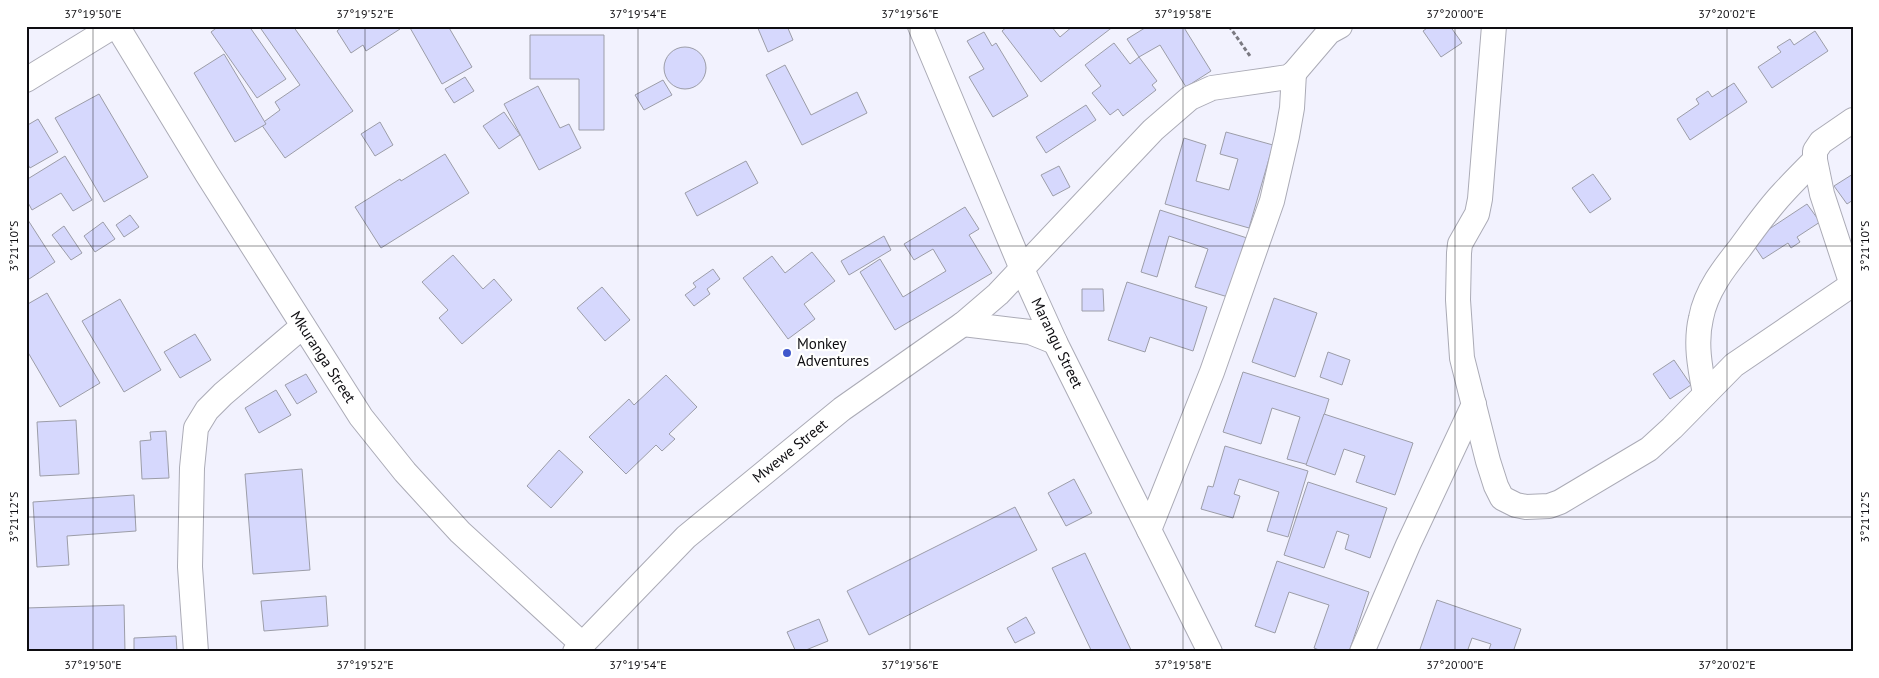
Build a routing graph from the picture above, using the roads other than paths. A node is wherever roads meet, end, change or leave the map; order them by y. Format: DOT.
graph roads {
  1 [pos="115,26"];
  2 [pos="920,26"];
  3 [pos="1340,26"];
  4 [pos="1494,26"];
  5 [pos="1294,72"];
  6 [pos="26,80"];
  7 [pos="1853,120"];
  8 [pos="1815,160"];
  9 [pos="1022,269"];
  10 [pos="1852,285"];
  11 [pos="963,324"];
  12 [pos="303,326"];
  13 [pos="1055,342"];
  14 [pos="1706,394"];
  15 [pos="1474,404"];
  16 [pos="1149,530"];
  17 [pos="579,648"];
  18 [pos="196,652"];
  19 [pos="1210,652"];
  20 [pos="1362,652"];
  1 -- 6 [label="street"];
  1 -- 12 [label="street, Mkuranga Street"];
  2 -- 9 [label="street, Marangu Street"];
  3 -- 5 [label="street"];
  4 -- 15 [label="street"];
  5 -- 9 [label="street, Mwewe Street"];
  5 -- 16 [label="street"];
  7 -- 8 [label="street"];
  8 -- 10 [label="street"];
  8 -- 14 [label="street"];
  9 -- 11 [label="street, Mwewe Street"];
  9 -- 13 [label="street, Marangu Street"];
  10 -- 14 [label="street"];
  11 -- 13 [label="street"];
  11 -- 17 [label="street, Mwewe Street"];
  12 -- 17 [label="street, Mkuranga Street"];
  12 -- 18 [label="street"];
  13 -- 16 [label="street, Marangu Street"];
  14 -- 15 [label="street"];
  15 -- 20 [label="street"];
  16 -- 19 [label="street, Marangu Street"];
}
